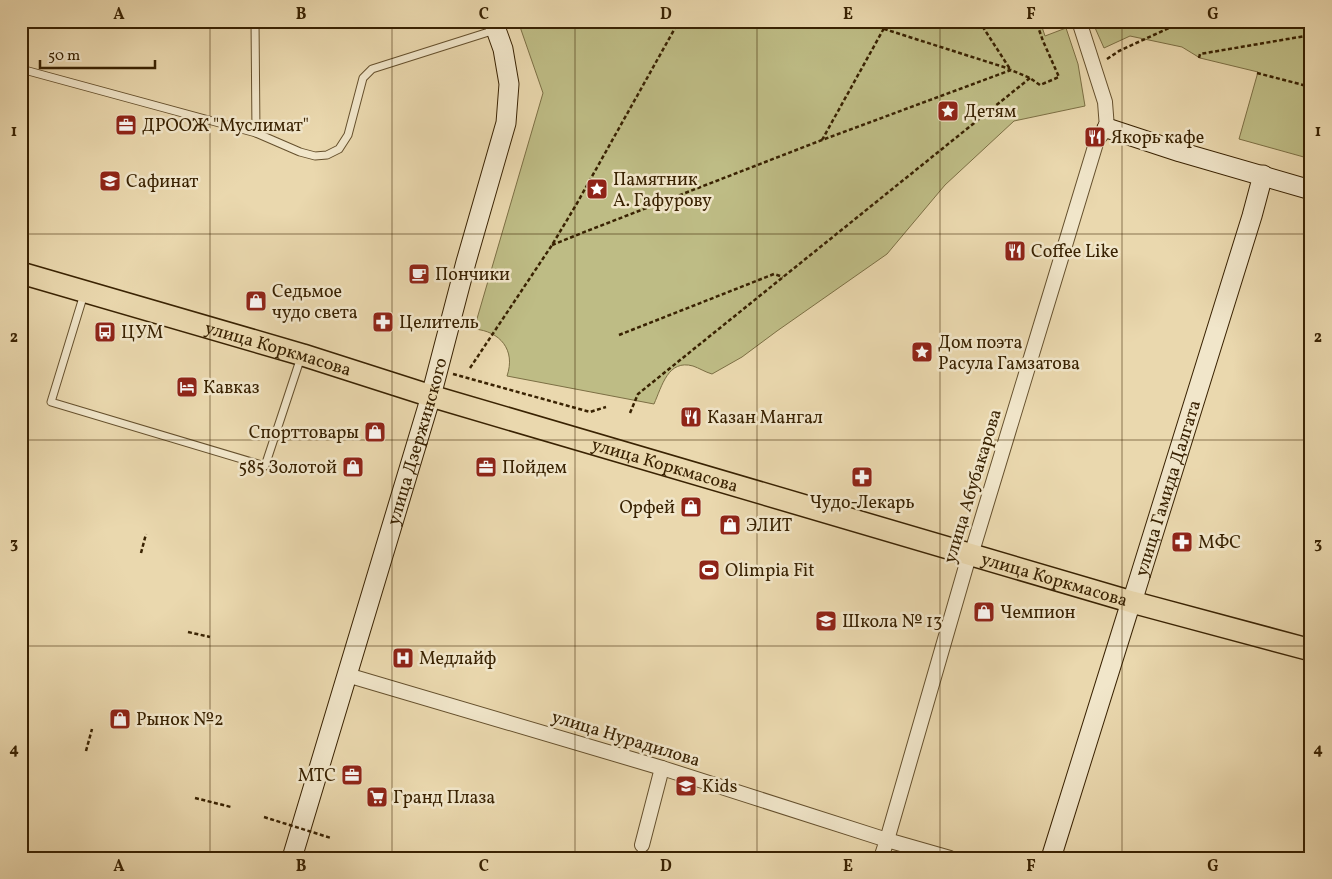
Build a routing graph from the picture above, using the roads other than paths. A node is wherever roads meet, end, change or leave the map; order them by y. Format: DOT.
graph roads {
  1 [pos="256,21"];
  2 [pos="1079,21"];
  3 [pos="494,26"];
  4 [pos="21,69"];
  5 [pos="1107,128"];
  6 [pos="256,133"];
  7 [pos="1263,175"];
  8 [pos="1311,190"];
  9 [pos="21,273"];
  10 [pos="86,291"];
  11 [pos="303,355"];
  12 [pos="430,396"];
  13 [pos="971,555"];
  14 [pos="1132,602"];
  15 [pos="1311,650"];
  16 [pos="346,675"];
  17 [pos="662,768"];
  18 [pos="887,840"];
  19 [pos="642,845"];
  20 [pos="292,858"];
  21 [pos="881,858"];
  22 [pos="950,858"];
  23 [pos="1051,858"];
  1 -- 6 [label="lane"];
  2 -- 5 [label="street"];
  3 -- 6 [label="lane"];
  3 -- 12 [label="street, улица Дзержинского"];
  4 -- 6 [label="lane"];
  5 -- 7 [label="street"];
  5 -- 13 [label="street, улица Абубакарова"];
  7 -- 8 [label="street"];
  7 -- 14 [label="street, улица Гамида Далгата"];
  9 -- 10 [label="main road, улица Коркмасова"];
  10 -- 11 [label="main road, улица Коркмасова"];
  10 -- 11 [label="lane"];
  11 -- 12 [label="main road, улица Коркмасова"];
  12 -- 13 [label="main road, улица Коркмасова"];
  12 -- 16 [label="street, улица Дзержинского"];
  13 -- 14 [label="main road, улица Коркмасова"];
  13 -- 18 [label="street, улица Абубакарова"];
  14 -- 15 [label="main road, улица Коркмасова"];
  14 -- 23 [label="street, улица Гамида Далгата"];
  16 -- 17 [label="street, улица Нурадилова"];
  16 -- 20 [label="street, улица Дзержинского"];
  17 -- 18 [label="street, улица Нурадилова"];
  17 -- 19 [label="street"];
  18 -- 21 [label="street, улица Абубакарова"];
  18 -- 22 [label="street, улица Нурадилова"];
}
